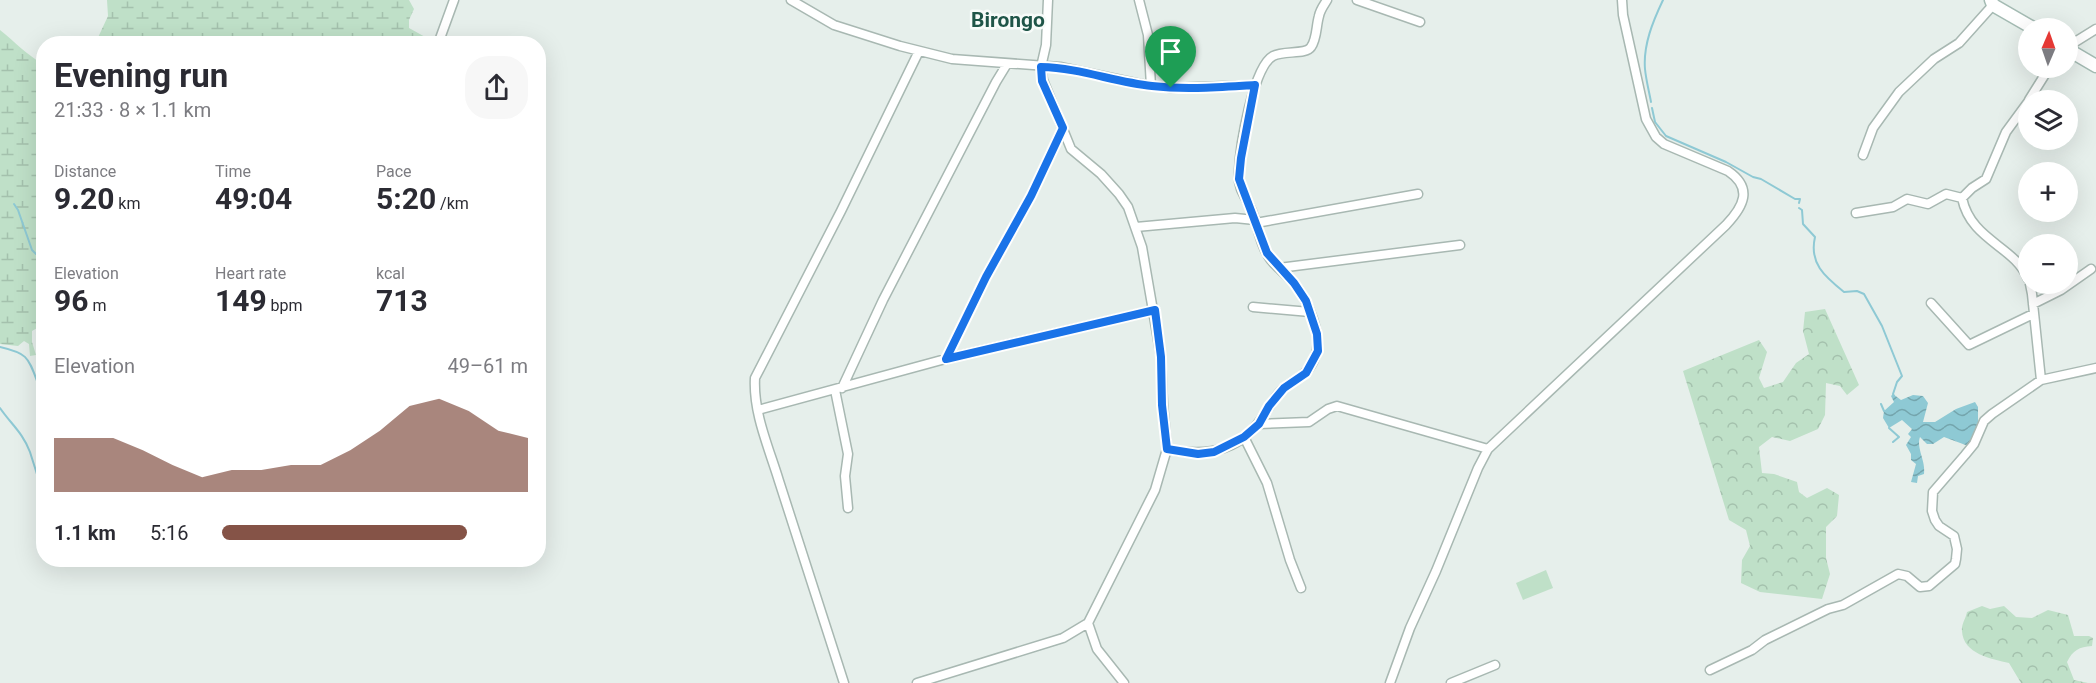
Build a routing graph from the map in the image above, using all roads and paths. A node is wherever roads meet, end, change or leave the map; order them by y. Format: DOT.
graph roads {
  1 [pos="454,0"];
  2 [pos="791,0"];
  3 [pos="1048,0"];
  4 [pos="1139,0"];
  5 [pos="1327,0"];
  6 [pos="1357,0"];
  7 [pos="1622,0"];
  8 [pos="1992,2"];
  9 [pos="2006,6"];
  10 [pos="2021,18"];
  11 [pos="1420,22"];
  12 [pos="2096,28"];
  13 [pos="441,36"];
  14 [pos="2078,40"];
  15 [pos="919,51"];
  16 [pos="2078,55"];
  17 [pos="1007,64"];
  18 [pos="2096,66"];
  19 [pos="1041,67"];
  20 [pos="1255,85"];
  21 [pos="1151,86"];
  22 [pos="2018,116"];
  23 [pos="1063,128"];
  24 [pos="1863,155"];
  25 [pos="1418,194"];
  26 [pos="1962,198"];
  27 [pos="1856,213"];
  28 [pos="1255,222"];
  29 [pos="1136,227"];
  30 [pos="1460,244"];
  31 [pos="2018,263"];
  32 [pos="1279,268"];
  33 [pos="2091,269"];
  34 [pos="2032,294"];
  35 [pos="1931,303"];
  36 [pos="2033,304"];
  37 [pos="1253,307"];
  38 [pos="1155,310"];
  39 [pos="1310,312"];
  40 [pos="2033,314"];
  41 [pos="946,359"];
  42 [pos="2096,368"];
  43 [pos="2040,380"];
  44 [pos="838,389"];
  45 [pos="758,410"];
  46 [pos="1259,424"];
  47 [pos="1244,437"];
  48 [pos="1167,449"];
  49 [pos="1488,449"];
  50 [pos="848,508"];
  51 [pos="1301,588"];
  52 [pos="1088,623"];
  53 [pos="1495,665"];
  54 [pos="1710,670"];
  55 [pos="844,683"];
  56 [pos="917,683"];
  57 [pos="1124,683"];
  58 [pos="1390,683"];
  59 [pos="1451,683"];
  1 -- 13 [label="street"];
  2 -- 15 [label="street"];
  3 -- 19 [label="street"];
  4 -- 21 [label="street"];
  5 -- 20 [label="street"];
  6 -- 11 [label="street"];
  7 -- 49 [label="street"];
  8 -- 9 [label="street"];
  8 -- 24 [label="street"];
  9 -- 10 [label="street"];
  12 -- 14 [label="street"];
  15 -- 17 [label="street"];
  15 -- 45 [label="street"];
  16 -- 18 [label="street"];
  17 -- 19 [label="street"];
  17 -- 44 [label="street"];
  19 -- 21 [label="street"];
  19 -- 23 [label="street"];
  20 -- 21 [label="street"];
  20 -- 28 [label="street"];
  22 -- 26 [label="street"];
  23 -- 29 [label="street"];
  23 -- 41 [label="street"];
  25 -- 28 [label="street"];
  26 -- 27 [label="street"];
  26 -- 31 [label="street"];
  28 -- 29 [label="street"];
  28 -- 32 [label="street"];
  29 -- 38 [label="street"];
  30 -- 32 [label="street"];
  32 -- 39 [label="street"];
  33 -- 36 [label="street"];
  34 -- 36 [label="street"];
  35 -- 40 [label="street"];
  36 -- 40 [label="street"];
  37 -- 39 [label="street"];
  38 -- 41 [label="street"];
  38 -- 48 [label="street"];
  39 -- 46 [label="street"];
  40 -- 43 [label="street"];
  41 -- 44 [label="street"];
  42 -- 43 [label="street"];
  43 -- 54 [label="street"];
  44 -- 45 [label="street"];
  44 -- 50 [label="street"];
  45 -- 55 [label="street"];
  46 -- 47 [label="street"];
  46 -- 49 [label="street"];
  47 -- 48 [label="street"];
  47 -- 51 [label="street"];
  48 -- 52 [label="street"];
  49 -- 58 [label="street"];
  52 -- 56 [label="street"];
  52 -- 57 [label="street"];
  53 -- 59 [label="street"];
}
